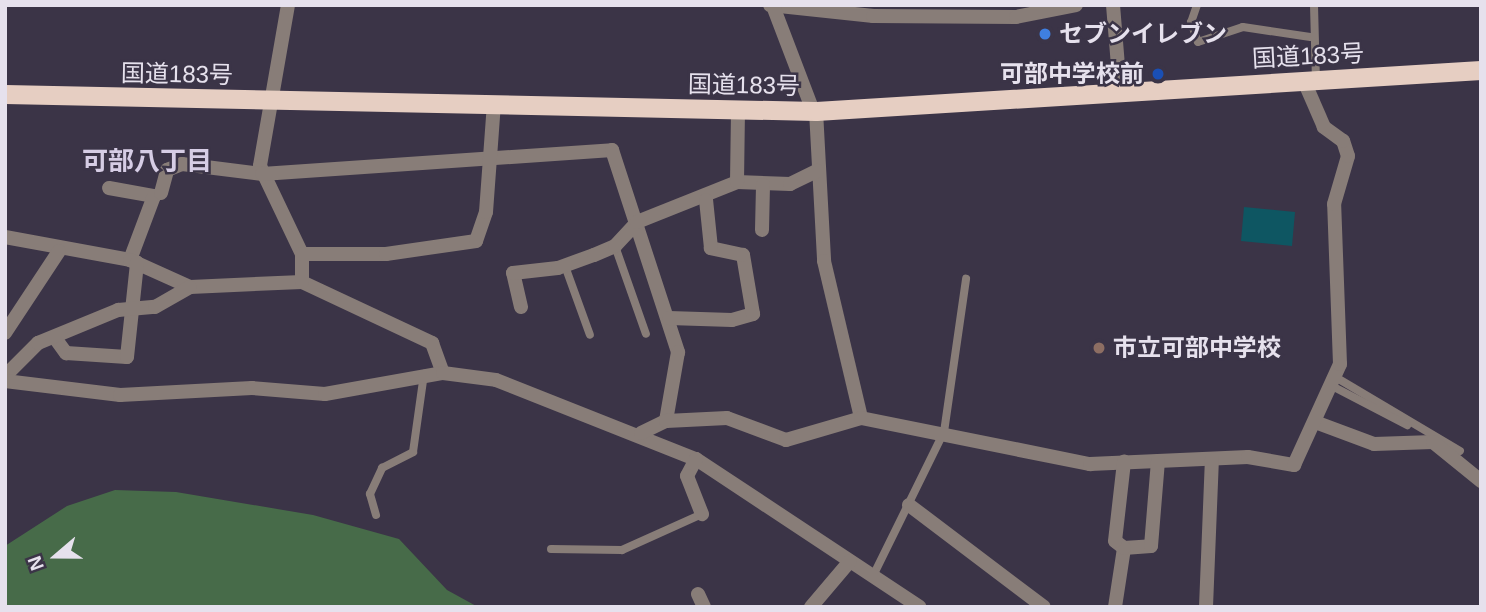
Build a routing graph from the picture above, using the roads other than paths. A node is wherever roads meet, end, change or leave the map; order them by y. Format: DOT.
graph roads {
  1 [pos="288,5"];
  2 [pos="1076,5"];
  3 [pos="1113,5"];
  4 [pos="1197,5"];
  5 [pos="1314,5"];
  6 [pos="771,6"];
  7 [pos="1310,37"];
  8 [pos="1481,70"];
  9 [pos="1310,81"];
  10 [pos="1120,92"];
  11 [pos="5,94"];
  12 [pos="267,100"];
  13 [pos="494,103"];
  14 [pos="738,111"];
  15 [pos="815,111"];
  16 [pos="490,159"];
  17 [pos="817,171"];
  18 [pos="262,174"];
  19 [pos="737,182"];
  20 [pos="763,185"];
  21 [pos="110,188"];
  22 [pos="161,193"];
  23 [pos="706,200"];
  24 [pos="637,222"];
  25 [pos="762,230"];
  26 [pos="5,237"];
  27 [pos="615,246"];
  28 [pos="59,251"];
  29 [pos="302,254"];
  30 [pos="133,261"];
  31 [pos="565,266"];
  32 [pos="966,279"];
  33 [pos="303,282"];
  34 [pos="190,287"];
  35 [pos="521,307"];
  36 [pos="130,308"];
  37 [pos="669,318"];
  38 [pos="5,333"];
  39 [pos="646,334"];
  40 [pos="590,335"];
  41 [pos="55,338"];
  42 [pos="443,373"];
  43 [pos="424,374"];
  44 [pos="5,378"];
  45 [pos="1334,382"];
  46 [pos="861,418"];
  47 [pos="666,421"];
  48 [pos="1315,422"];
  49 [pos="944,432"];
  50 [pos="640,433"];
  51 [pos="1433,442"];
  52 [pos="1460,451"];
  53 [pos="696,459"];
  54 [pos="1212,459"];
  55 [pos="1158,461"];
  56 [pos="1124,462"];
  57 [pos="1481,481"];
  58 [pos="909,505"];
  59 [pos="702,514"];
  60 [pos="376,515"];
  61 [pos="1124,548"];
  62 [pos="551,549"];
  63 [pos="850,561"];
  64 [pos="873,576"];
  65 [pos="811,607"];
  66 [pos="920,607"];
  67 [pos="1044,607"];
  68 [pos="1115,607"];
  69 [pos="1206,607"];
  1 -- 12 [label="street"];
  2 -- 6 [label="street"];
  3 -- 10 [label="street"];
  4 -- 7 [label="lane"];
  5 -- 7 [label="lane"];
  6 -- 15 [label="street"];
  7 -- 9 [label="lane"];
  8 -- 9 [label="highway, 国道183号"];
  9 -- 10 [label="highway, 国道183号"];
  9 -- 45 [label="street"];
  10 -- 15 [label="highway, 国道183号"];
  11 -- 12 [label="highway, 国道183号"];
  12 -- 13 [label="highway, 国道183号"];
  12 -- 18 [label="street"];
  13 -- 14 [label="highway, 国道183号"];
  13 -- 16 [label="street"];
  14 -- 15 [label="highway, 国道183号"];
  14 -- 19 [label="street"];
  15 -- 17 [label="street"];
  16 -- 18 [label="street"];
  16 -- 24 [label="street"];
  16 -- 29 [label="street"];
  17 -- 20 [label="street"];
  17 -- 46 [label="street"];
  18 -- 22 [label="street"];
  18 -- 29 [label="street"];
  19 -- 20 [label="street"];
  19 -- 23 [label="street"];
  20 -- 25 [label="street"];
  21 -- 30 [label="street"];
  23 -- 24 [label="street"];
  23 -- 37 [label="street"];
  24 -- 27 [label="street"];
  24 -- 37 [label="street"];
  26 -- 28 [label="street"];
  27 -- 31 [label="street"];
  27 -- 39 [label="lane"];
  28 -- 30 [label="street"];
  28 -- 38 [label="street"];
  29 -- 33 [label="street"];
  30 -- 34 [label="street"];
  30 -- 36 [label="street"];
  31 -- 35 [label="street"];
  31 -- 40 [label="lane"];
  32 -- 49 [label="lane"];
  33 -- 34 [label="street"];
  33 -- 42 [label="street"];
  34 -- 36 [label="street"];
  36 -- 41 [label="street"];
  36 -- 41 [label="street"];
  37 -- 47 [label="street"];
  41 -- 44 [label="street"];
  42 -- 43 [label="street"];
  42 -- 50 [label="street"];
  43 -- 44 [label="street"];
  43 -- 60 [label="lane"];
  45 -- 48 [label="street"];
  45 -- 51 [label="lane"];
  45 -- 52 [label="lane"];
  46 -- 47 [label="street"];
  46 -- 49 [label="street"];
  47 -- 50 [label="street"];
  48 -- 51 [label="street"];
  48 -- 54 [label="street"];
  49 -- 56 [label="street"];
  49 -- 58 [label="lane"];
  50 -- 53 [label="street"];
  51 -- 57 [label="street"];
  53 -- 59 [label="street"];
  53 -- 63 [label="street"];
  54 -- 55 [label="street"];
  54 -- 69 [label="street"];
  55 -- 56 [label="street"];
  55 -- 61 [label="street"];
  56 -- 61 [label="street"];
  58 -- 64 [label="lane"];
  58 -- 67 [label="street"];
  59 -- 62 [label="lane"];
  61 -- 68 [label="street"];
  63 -- 64 [label="street"];
  63 -- 65 [label="street"];
  64 -- 66 [label="street"];
}
